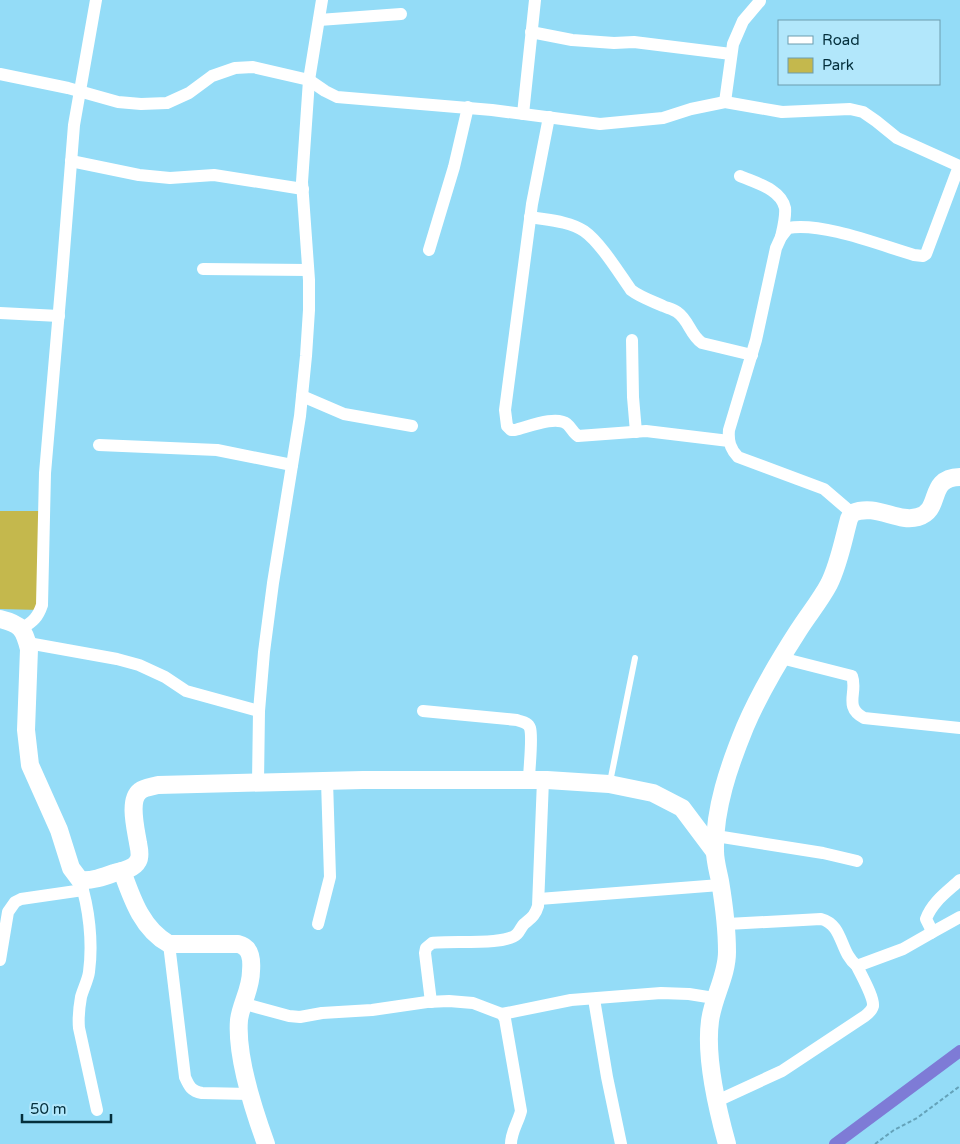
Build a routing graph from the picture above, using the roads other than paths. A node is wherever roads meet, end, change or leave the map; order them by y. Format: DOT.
graph roads {
  1 [pos="96,0"];
  2 [pos="322,0"];
  3 [pos="535,0"];
  4 [pos="760,1"];
  5 [pos="401,14"];
  6 [pos="319,20"];
  7 [pos="530,32"];
  8 [pos="731,54"];
  9 [pos="0,74"];
  10 [pos="309,80"];
  11 [pos="79,91"];
  12 [pos="724,102"];
  13 [pos="468,107"];
  14 [pos="522,114"];
  15 [pos="549,117"];
  16 [pos="71,161"];
  17 [pos="960,165"];
  18 [pos="740,176"];
  19 [pos="303,189"];
  20 [pos="530,217"];
  21 [pos="781,237"];
  22 [pos="429,250"];
  23 [pos="204,269"];
  24 [pos="308,270"];
  25 [pos="0,313"];
  26 [pos="59,316"];
  27 [pos="632,340"];
  28 [pos="752,355"];
  29 [pos="302,396"];
  30 [pos="412,426"];
  31 [pos="636,432"];
  32 [pos="728,441"];
  33 [pos="99,445"];
  34 [pos="292,465"];
  35 [pos="960,477"];
  36 [pos="852,513"];
  37 [pos="0,620"];
  38 [pos="25,636"];
  39 [pos="636,658"];
  40 [pos="781,658"];
  41 [pos="260,711"];
  42 [pos="423,711"];
  43 [pos="960,728"];
  44 [pos="536,780"];
  45 [pos="327,781"];
  46 [pos="258,782"];
  47 [pos="609,784"];
  48 [pos="715,844"];
  49 [pos="856,861"];
  50 [pos="122,871"];
  51 [pos="960,880"];
  52 [pos="82,885"];
  53 [pos="720,885"];
  54 [pos="539,899"];
  55 [pos="960,917"];
  56 [pos="318,924"];
  57 [pos="727,924"];
  58 [pos="931,933"];
  59 [pos="169,944"];
  60 [pos="0,960"];
  61 [pos="857,966"];
  62 [pos="714,998"];
  63 [pos="594,999"];
  64 [pos="431,1002"];
  65 [pos="245,1004"];
  66 [pos="502,1014"];
  67 [pos="250,1094"];
  68 [pos="717,1102"];
  69 [pos="97,1110"];
  70 [pos="266,1144"];
  71 [pos="511,1144"];
  72 [pos="621,1144"];
  73 [pos="727,1144"];
  1 -- 11 [label="street"];
  2 -- 6 [label="street"];
  3 -- 7 [label="street"];
  4 -- 8 [label="street"];
  5 -- 6 [label="street"];
  6 -- 10 [label="street"];
  7 -- 8 [label="street"];
  7 -- 14 [label="street"];
  8 -- 12 [label="street"];
  9 -- 11 [label="street"];
  10 -- 11 [label="street"];
  10 -- 13 [label="street"];
  10 -- 19 [label="street"];
  11 -- 16 [label="street"];
  12 -- 15 [label="street"];
  12 -- 17 [label="street"];
  13 -- 14 [label="street"];
  13 -- 22 [label="street"];
  14 -- 15 [label="street"];
  15 -- 20 [label="street"];
  16 -- 19 [label="street"];
  16 -- 26 [label="street"];
  17 -- 21 [label="street"];
  18 -- 21 [label="street"];
  19 -- 24 [label="street"];
  20 -- 28 [label="street"];
  20 -- 31 [label="street"];
  21 -- 28 [label="street"];
  23 -- 24 [label="street"];
  24 -- 29 [label="street"];
  25 -- 26 [label="street"];
  26 -- 38 [label="street"];
  27 -- 31 [label="street"];
  28 -- 32 [label="street"];
  29 -- 30 [label="street"];
  29 -- 34 [label="street"];
  31 -- 32 [label="street"];
  32 -- 36 [label="street"];
  33 -- 34 [label="street"];
  34 -- 41 [label="street"];
  35 -- 36 [label="street"];
  36 -- 40 [label="street"];
  37 -- 38 [label="street"];
  38 -- 41 [label="street"];
  38 -- 52 [label="street"];
  39 -- 47 [label="lane"];
  40 -- 43 [label="street"];
  40 -- 48 [label="street"];
  41 -- 46 [label="street"];
  42 -- 44 [label="street"];
  44 -- 45 [label="street"];
  44 -- 47 [label="street"];
  44 -- 54 [label="street"];
  45 -- 46 [label="street"];
  45 -- 56 [label="street"];
  46 -- 50 [label="street"];
  47 -- 48 [label="street"];
  48 -- 49 [label="street"];
  48 -- 53 [label="street"];
  50 -- 52 [label="street"];
  50 -- 59 [label="street"];
  51 -- 58 [label="street"];
  52 -- 60 [label="street"];
  52 -- 69 [label="street"];
  53 -- 54 [label="street"];
  53 -- 57 [label="street"];
  54 -- 64 [label="street"];
  55 -- 58 [label="street"];
  57 -- 61 [label="street"];
  57 -- 62 [label="street"];
  58 -- 61 [label="street"];
  59 -- 65 [label="street"];
  59 -- 67 [label="street"];
  61 -- 68 [label="street"];
  62 -- 63 [label="street"];
  62 -- 68 [label="street"];
  63 -- 66 [label="street"];
  63 -- 72 [label="street"];
  64 -- 65 [label="street"];
  64 -- 66 [label="street"];
  65 -- 67 [label="street"];
  66 -- 71 [label="street"];
  67 -- 70 [label="street"];
  68 -- 73 [label="street"];
}
